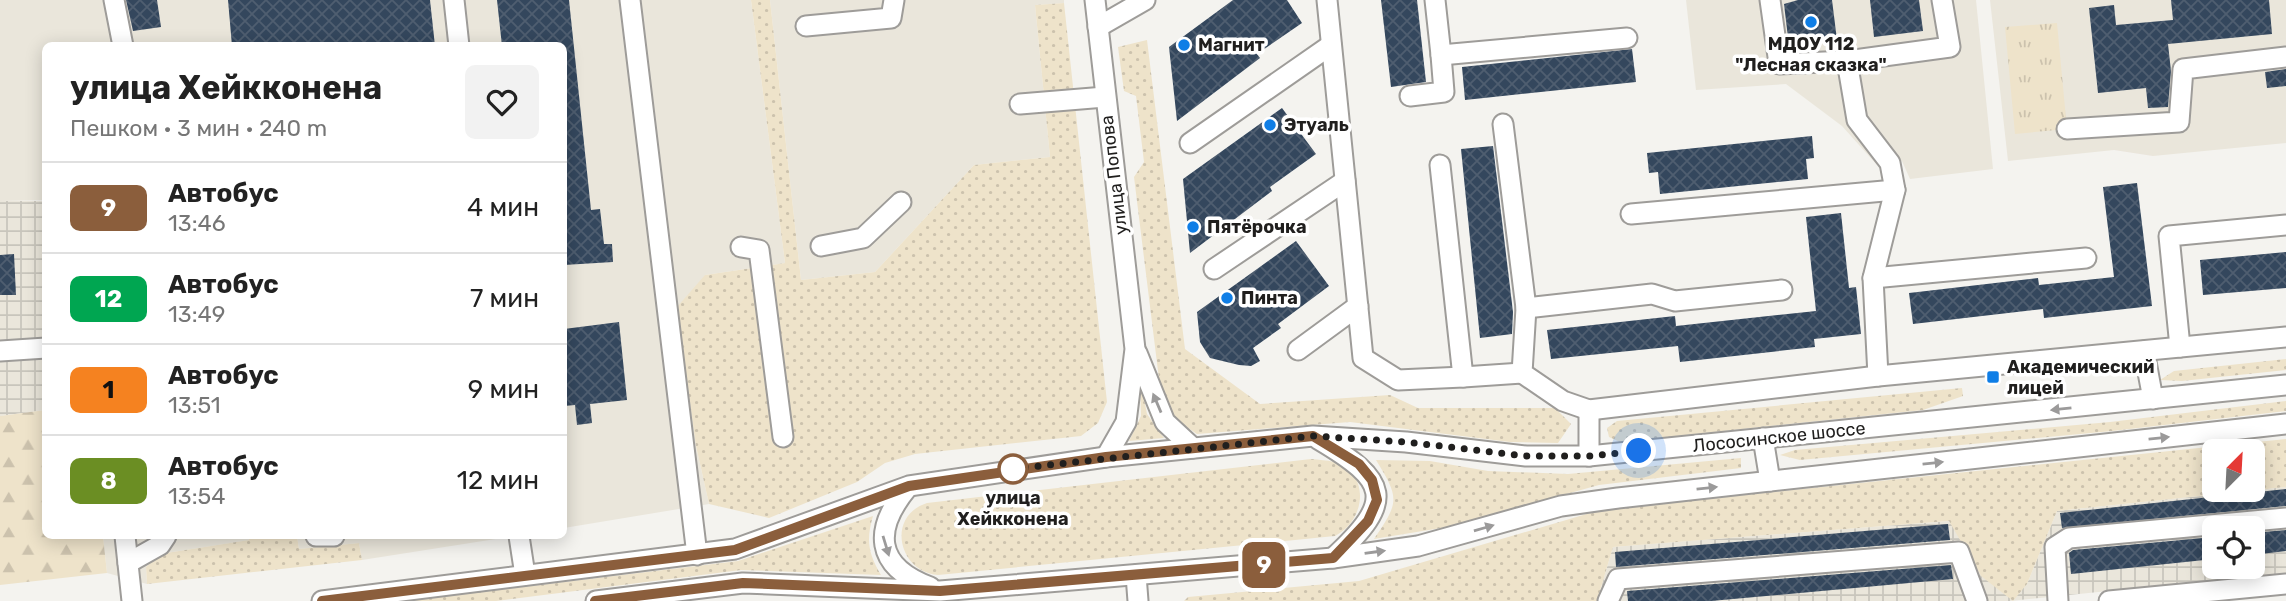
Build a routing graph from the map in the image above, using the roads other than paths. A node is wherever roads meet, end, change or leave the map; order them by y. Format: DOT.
graph roads {
  1 [pos="114,0"];
  2 [pos="454,0"];
  3 [pos="630,0"];
  4 [pos="894,0"];
  5 [pos="1095,0"];
  6 [pos="1145,0"];
  7 [pos="1327,0"];
  8 [pos="1435,0"];
  9 [pos="1770,0"];
  10 [pos="1942,0"];
  11 [pos="806,26"];
  12 [pos="1098,27"];
  13 [pos="1627,38"];
  14 [pos="122,42"];
  15 [pos="458,42"];
  16 [pos="1331,45"];
  17 [pos="1441,55"];
  18 [pos="2286,57"];
  19 [pos="1847,61"];
  20 [pos="1410,96"];
  21 [pos="1105,97"];
  22 [pos="1020,104"];
  23 [pos="1503,124"];
  24 [pos="2067,130"];
  25 [pos="1190,143"];
  26 [pos="1440,165"];
  27 [pos="1345,181"];
  28 [pos="1895,190"];
  29 [pos="901,202"];
  30 [pos="1631,214"];
  31 [pos="2286,225"];
  32 [pos="821,246"];
  33 [pos="741,247"];
  34 [pos="2086,258"];
  35 [pos="1214,268"];
  36 [pos="1873,278"];
  37 [pos="1782,290"];
  38 [pos="1358,306"];
  39 [pos="1526,308"];
  40 [pos="2286,337"];
  41 [pos="2180,347"];
  42 [pos="42,348"];
  43 [pos="1135,349"];
  44 [pos="1298,350"];
  45 [pos="0,351"];
  46 [pos="2144,351"];
  47 [pos="1522,373"];
  48 [pos="1878,376"];
  49 [pos="1463,377"];
  50 [pos="2286,385"];
  51 [pos="2153,399"];
  52 [pos="1589,410"];
  53 [pos="2286,424"];
  54 [pos="1313,436"];
  55 [pos="783,437"];
  56 [pos="1763,438"];
  57 [pos="1193,449"];
  58 [pos="1589,456"];
  59 [pos="1106,457"];
  60 [pos="1770,481"];
  61 [pos="909,486"];
  62 [pos="2286,517"];
  63 [pos="125,539"];
  64 [pos="164,539"];
  65 [pos="519,539"];
  66 [pos="697,555"];
  67 [pos="1333,558"];
  68 [pos="128,563"];
  69 [pos="525,575"];
  70 [pos="1136,575"];
  71 [pos="2286,584"];
  72 [pos="940,591"];
  73 [pos="2224,595"];
  74 [pos="132,601"];
  75 [pos="322,601"];
  76 [pos="596,601"];
  77 [pos="1138,601"];
  78 [pos="1608,601"];
  79 [pos="1977,601"];
  80 [pos="2058,601"];
  81 [pos="2109,601"];
  1 -- 14 [label="street"];
  2 -- 15 [label="street"];
  3 -- 66 [label="street"];
  4 -- 11 [label="street"];
  5 -- 12 [label="street, улица Попова"];
  6 -- 12 [label="street"];
  7 -- 16 [label="street"];
  8 -- 17 [label="street"];
  9 -- 19 [label="street"];
  10 -- 19 [label="street"];
  12 -- 21 [label="street, улица Попова"];
  13 -- 17 [label="street"];
  16 -- 25 [label="street"];
  16 -- 27 [label="street"];
  17 -- 20 [label="street"];
  18 -- 24 [label="street"];
  19 -- 28 [label="street"];
  21 -- 22 [label="street"];
  21 -- 43 [label="street, улица Попова"];
  23 -- 39 [label="street"];
  26 -- 49 [label="street"];
  27 -- 35 [label="street"];
  27 -- 38 [label="street"];
  28 -- 30 [label="street"];
  28 -- 36 [label="street"];
  29 -- 32 [label="street"];
  31 -- 41 [label="street"];
  33 -- 55 [label="street"];
  34 -- 36 [label="street"];
  36 -- 48 [label="street"];
  37 -- 39 [label="street"];
  38 -- 44 [label="street"];
  38 -- 49 [label="street"];
  39 -- 47 [label="street"];
  40 -- 41 [label="street"];
  41 -- 46 [label="street"];
  42 -- 45 [label="street"];
  57 -- 43 [label="street, улица Попова, one-way"];
  43 -- 59 [label="street, улица Попова"];
  46 -- 48 [label="street"];
  46 -- 51 [label="street"];
  47 -- 49 [label="street"];
  47 -- 52 [label="street"];
  48 -- 52 [label="street"];
  50 -- 51 [label="street, Лососинское шоссе"];
  51 -- 56 [label="street, Лососинское шоссе, one-way"];
  52 -- 58 [label="street"];
  60 -- 53 [label="street, one-way"];
  54 -- 57 [label="street, Лососинское шоссе"];
  54 -- 58 [label="street, Лососинское шоссе"];
  54 -- 67 [label="street"];
  56 -- 58 [label="street, Лососинское шоссе"];
  56 -- 60 [label="street"];
  57 -- 59 [label="street, Лососинское шоссе"];
  59 -- 61 [label="street, Лососинское шоссе"];
  67 -- 60 [label="street, one-way"];
  61 -- 66 [label="street, Лососинское шоссе"];
  61 -- 72 [label="street, one-way"];
  62 -- 80 [label="street"];
  63 -- 68 [label="street"];
  64 -- 68 [label="street"];
  65 -- 69 [label="street"];
  66 -- 69 [label="street, Лососинское шоссе"];
  67 -- 70 [label="street"];
  68 -- 74 [label="street"];
  69 -- 75 [label="street, Лососинское шоссе"];
  70 -- 72 [label="street"];
  70 -- 77 [label="street"];
  71 -- 73 [label="street"];
  72 -- 76 [label="street"];
  73 -- 81 [label="street"];
  78 -- 79 [label="street"];
}
